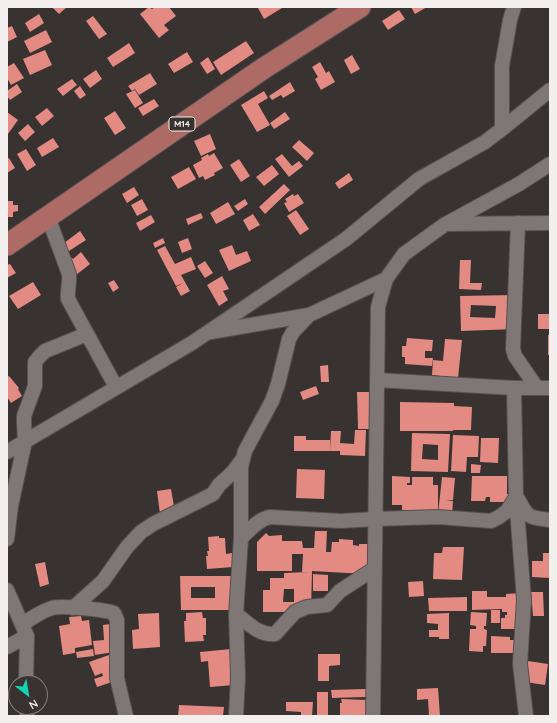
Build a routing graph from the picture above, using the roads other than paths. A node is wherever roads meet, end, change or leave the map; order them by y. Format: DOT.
graph roads {
  1 [pos="360,7"];
  2 [pos="514,7"];
  3 [pos="550,90"];
  4 [pos="502,130"];
  5 [pos="550,164"];
  6 [pos="48,217"];
  7 [pos="518,223"];
  8 [pos="550,223"];
  9 [pos="444,224"];
  10 [pos="7,245"];
  11 [pos="386,279"];
  12 [pos="309,315"];
  13 [pos="206,333"];
  14 [pos="87,334"];
  15 [pos="377,380"];
  16 [pos="116,387"];
  17 [pos="514,388"];
  18 [pos="544,388"];
  19 [pos="25,441"];
  20 [pos="7,452"];
  21 [pos="242,460"];
  22 [pos="516,497"];
  23 [pos="375,518"];
  24 [pos="550,520"];
  25 [pos="241,538"];
  26 [pos="7,539"];
  27 [pos="374,569"];
  28 [pos="7,590"];
  29 [pos="74,608"];
  30 [pos="236,614"];
  31 [pos="24,630"];
  32 [pos="7,647"];
  33 [pos="26,675"];
  34 [pos="126,716"];
  35 [pos="236,716"];
  36 [pos="373,716"];
  37 [pos="526,716"];
  1 -- 6 [label="main road, M14"];
  2 -- 4 [label="street"];
  3 -- 4 [label="street"];
  4 -- 13 [label="street"];
  5 -- 9 [label="street"];
  6 -- 10 [label="main road, M14"];
  6 -- 14 [label="street"];
  7 -- 8 [label="street"];
  7 -- 9 [label="street"];
  7 -- 18 [label="street"];
  9 -- 11 [label="street"];
  11 -- 12 [label="street"];
  11 -- 15 [label="street"];
  12 -- 13 [label="street"];
  12 -- 21 [label="street"];
  13 -- 16 [label="street"];
  14 -- 16 [label="street"];
  14 -- 19 [label="street"];
  15 -- 17 [label="street"];
  15 -- 23 [label="street"];
  16 -- 19 [label="street"];
  17 -- 18 [label="street"];
  17 -- 22 [label="street"];
  19 -- 20 [label="street"];
  19 -- 26 [label="street"];
  21 -- 25 [label="street"];
  21 -- 29 [label="street"];
  22 -- 23 [label="street"];
  22 -- 24 [label="street"];
  22 -- 37 [label="street"];
  23 -- 25 [label="street"];
  23 -- 27 [label="street"];
  25 -- 30 [label="street"];
  27 -- 30 [label="street"];
  27 -- 36 [label="street"];
  28 -- 31 [label="street"];
  29 -- 31 [label="street"];
  29 -- 34 [label="street"];
  30 -- 35 [label="street"];
  31 -- 32 [label="street"];
  31 -- 33 [label="street"];
}
